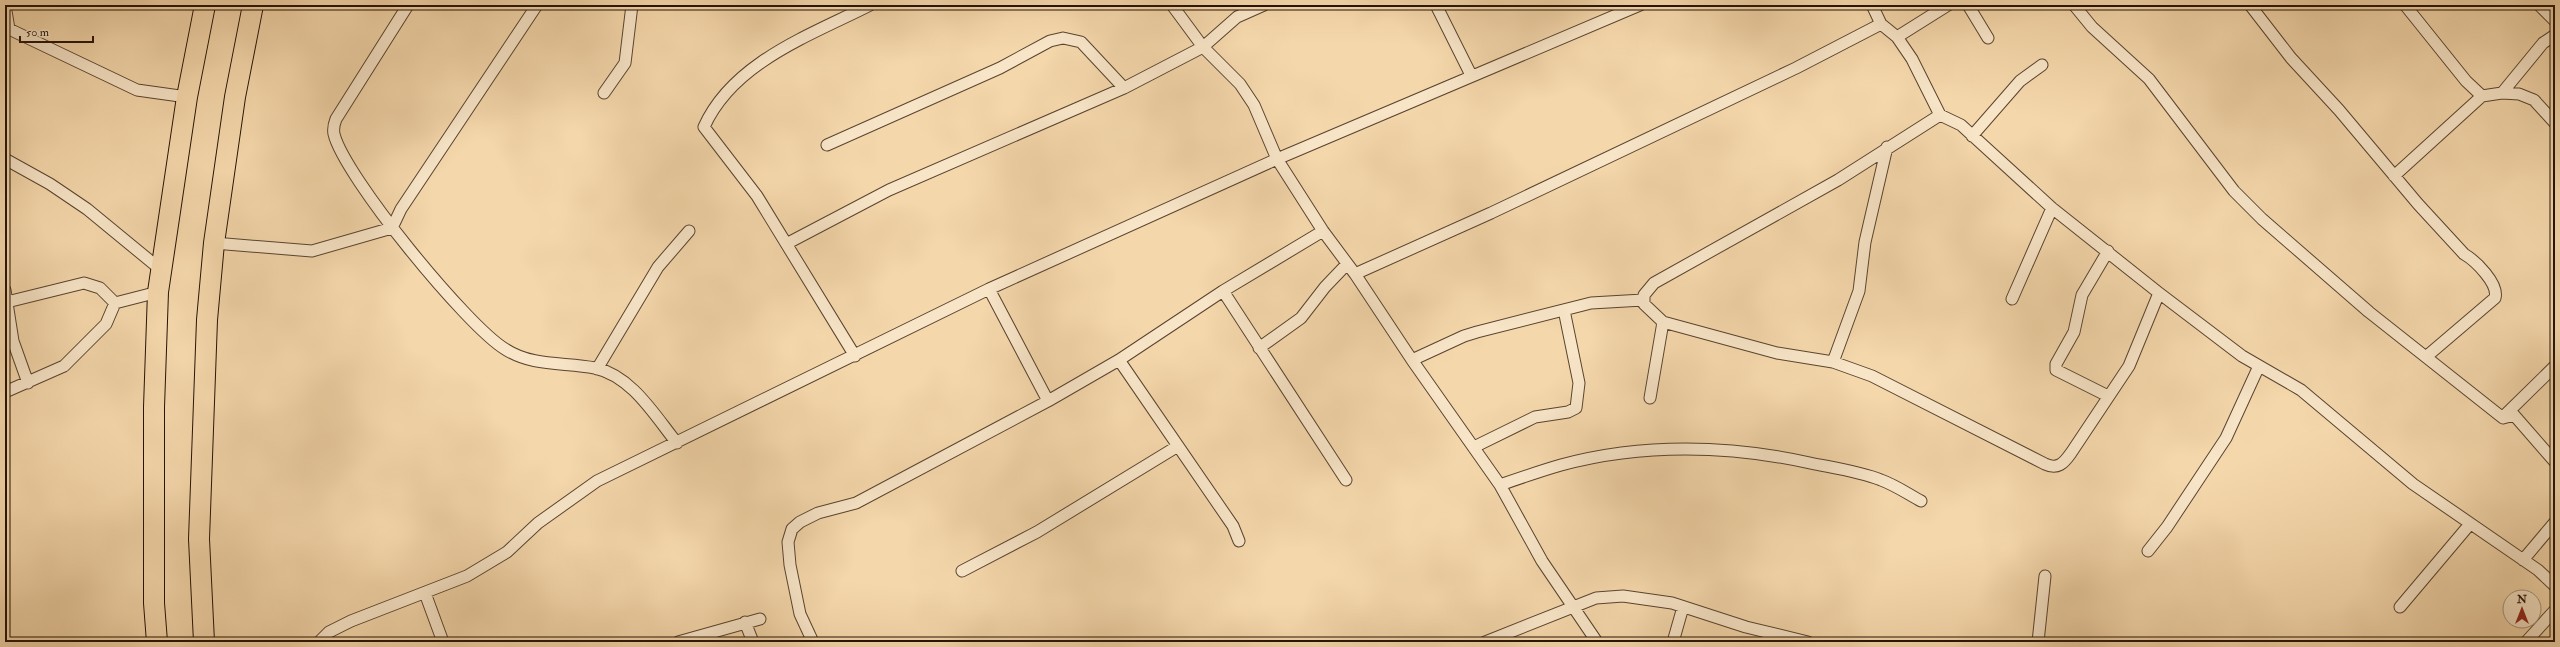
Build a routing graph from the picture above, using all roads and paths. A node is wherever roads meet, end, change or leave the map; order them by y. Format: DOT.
graph roads {
  1 [pos="5,5"];
  2 [pos="204,5"];
  3 [pos="253,5"];
  4 [pos="408,5"];
  5 [pos="537,5"];
  6 [pos="632,5"];
  7 [pos="870,5"];
  8 [pos="1172,5"];
  9 [pos="1264,5"];
  10 [pos="1436,5"];
  11 [pos="1640,5"];
  12 [pos="1872,5"];
  13 [pos="1948,5"];
  14 [pos="1968,5"];
  15 [pos="2074,5"];
  16 [pos="2250,5"];
  17 [pos="2405,5"];
  18 [pos="2539,5"];
  19 [pos="6,18"];
  20 [pos="2555,21"];
  21 [pos="1881,24"];
  22 [pos="2555,34"];
  23 [pos="1897,38"];
  24 [pos="1988,38"];
  25 [pos="1203,47"];
  26 [pos="2042,65"];
  27 [pos="1471,75"];
  28 [pos="1124,88"];
  29 [pos="604,93"];
  30 [pos="2502,93"];
  31 [pos="2482,96"];
  32 [pos="187,97"];
  33 [pos="1940,115"];
  34 [pos="2555,123"];
  35 [pos="1972,136"];
  36 [pos="827,146"];
  37 [pos="1887,147"];
  38 [pos="5,159"];
  39 [pos="1277,159"];
  40 [pos="2394,176"];
  41 [pos="2052,208"];
  42 [pos="392,228"];
  43 [pos="689,231"];
  44 [pos="1323,231"];
  45 [pos="214,243"];
  46 [pos="788,243"];
  47 [pos="2108,251"];
  48 [pos="1347,264"];
  49 [pos="160,269"];
  50 [pos="1355,274"];
  51 [pos="989,289"];
  52 [pos="5,290"];
  53 [pos="1222,291"];
  54 [pos="158,292"];
  55 [pos="2159,293"];
  56 [pos="2012,299"];
  57 [pos="1643,300"];
  58 [pos="7,302"];
  59 [pos="115,303"];
  60 [pos="1564,310"];
  61 [pos="1663,322"];
  62 [pos="1258,348"];
  63 [pos="855,356"];
  64 [pos="2427,356"];
  65 [pos="1119,360"];
  66 [pos="1412,360"];
  67 [pos="1833,362"];
  68 [pos="2259,366"];
  69 [pos="2555,366"];
  70 [pos="597,368"];
  71 [pos="28,383"];
  72 [pos="5,392"];
  73 [pos="2108,396"];
  74 [pos="1650,398"];
  75 [pos="1048,401"];
  76 [pos="2503,418"];
  77 [pos="677,442"];
  78 [pos="1178,446"];
  79 [pos="1474,447"];
  80 [pos="2555,462"];
  81 [pos="1346,480"];
  82 [pos="1500,485"];
  83 [pos="1921,501"];
  84 [pos="2555,522"];
  85 [pos="2470,524"];
  86 [pos="1239,541"];
  87 [pos="2148,551"];
  88 [pos="2523,560"];
  89 [pos="962,571"];
  90 [pos="2045,576"];
  91 [pos="2555,586"];
  92 [pos="425,593"];
  93 [pos="1571,606"];
  94 [pos="1683,607"];
  95 [pos="2400,607"];
  96 [pos="2555,610"];
  97 [pos="760,618"];
  98 [pos="745,622"];
  99 [pos="331,637"];
  100 [pos="1790,640"];
  101 [pos="157,642"];
  102 [pos="204,642"];
  103 [pos="319,642"];
  104 [pos="443,642"];
  105 [pos="678,642"];
  106 [pos="753,642"];
  107 [pos="813,642"];
  108 [pos="1485,642"];
  109 [pos="1597,642"];
  110 [pos="1673,642"];
  111 [pos="1808,642"];
  112 [pos="2038,642"];
  113 [pos="2526,642"];
  1 -- 19 [label="street"];
  2 -- 32 [label="highway"];
  3 -- 45 [label="highway"];
  4 -- 42 [label="street"];
  5 -- 42 [label="street"];
  6 -- 29 [label="street"];
  7 -- 46 [label="street"];
  8 -- 25 [label="street"];
  9 -- 25 [label="street"];
  10 -- 27 [label="street"];
  11 -- 27 [label="street"];
  12 -- 21 [label="street"];
  13 -- 23 [label="street"];
  14 -- 24 [label="street"];
  15 -- 64 [label="street"];
  16 -- 40 [label="street"];
  17 -- 31 [label="street"];
  18 -- 20 [label="street"];
  19 -- 32 [label="street"];
  21 -- 23 [label="street"];
  21 -- 50 [label="street"];
  22 -- 30 [label="street"];
  23 -- 33 [label="street"];
  25 -- 28 [label="street"];
  25 -- 39 [label="street"];
  26 -- 35 [label="street"];
  27 -- 39 [label="street"];
  28 -- 36 [label="street"];
  28 -- 46 [label="street"];
  30 -- 31 [label="street"];
  30 -- 34 [label="street"];
  31 -- 40 [label="street"];
  32 -- 49 [label="highway"];
  33 -- 35 [label="street"];
  33 -- 37 [label="street"];
  35 -- 41 [label="street"];
  37 -- 57 [label="street"];
  37 -- 67 [label="street"];
  38 -- 49 [label="street"];
  39 -- 44 [label="street"];
  39 -- 51 [label="street"];
  40 -- 64 [label="street"];
  41 -- 47 [label="street"];
  41 -- 56 [label="street"];
  42 -- 45 [label="street"];
  42 -- 70 [label="street"];
  43 -- 70 [label="street"];
  44 -- 48 [label="street"];
  44 -- 53 [label="street"];
  45 -- 102 [label="highway"];
  46 -- 63 [label="street"];
  47 -- 55 [label="street"];
  47 -- 73 [label="street"];
  48 -- 50 [label="street"];
  48 -- 62 [label="street"];
  49 -- 54 [label="highway"];
  50 -- 66 [label="street"];
  51 -- 63 [label="street"];
  51 -- 75 [label="street"];
  52 -- 58 [label="street"];
  53 -- 62 [label="street"];
  53 -- 65 [label="street"];
  54 -- 59 [label="street"];
  54 -- 101 [label="highway"];
  55 -- 68 [label="street"];
  55 -- 73 [label="street"];
  57 -- 60 [label="street"];
  57 -- 61 [label="street"];
  58 -- 59 [label="street"];
  58 -- 71 [label="street"];
  59 -- 71 [label="street"];
  60 -- 66 [label="street"];
  60 -- 79 [label="street"];
  61 -- 67 [label="street"];
  61 -- 74 [label="street"];
  62 -- 81 [label="street"];
  63 -- 77 [label="street"];
  64 -- 76 [label="street"];
  65 -- 75 [label="street"];
  65 -- 78 [label="street"];
  66 -- 79 [label="street"];
  67 -- 73 [label="street"];
  68 -- 85 [label="street"];
  68 -- 87 [label="street"];
  69 -- 76 [label="street"];
  70 -- 77 [label="street"];
  71 -- 72 [label="street"];
  75 -- 107 [label="street"];
  76 -- 80 [label="street"];
  77 -- 92 [label="street"];
  78 -- 86 [label="street"];
  78 -- 89 [label="street"];
  79 -- 82 [label="street"];
  82 -- 83 [label="street"];
  82 -- 93 [label="street"];
  84 -- 88 [label="street"];
  85 -- 88 [label="street"];
  85 -- 95 [label="street"];
  88 -- 91 [label="street"];
  90 -- 112 [label="street"];
  92 -- 99 [label="street"];
  92 -- 104 [label="street"];
  93 -- 94 [label="street"];
  93 -- 108 [label="street"];
  93 -- 109 [label="street"];
  94 -- 100 [label="street"];
  94 -- 110 [label="street"];
  96 -- 113 [label="street"];
  97 -- 98 [label="street"];
  98 -- 105 [label="street"];
  98 -- 106 [label="street"];
  99 -- 103 [label="street"];
  100 -- 111 [label="street"];
}
